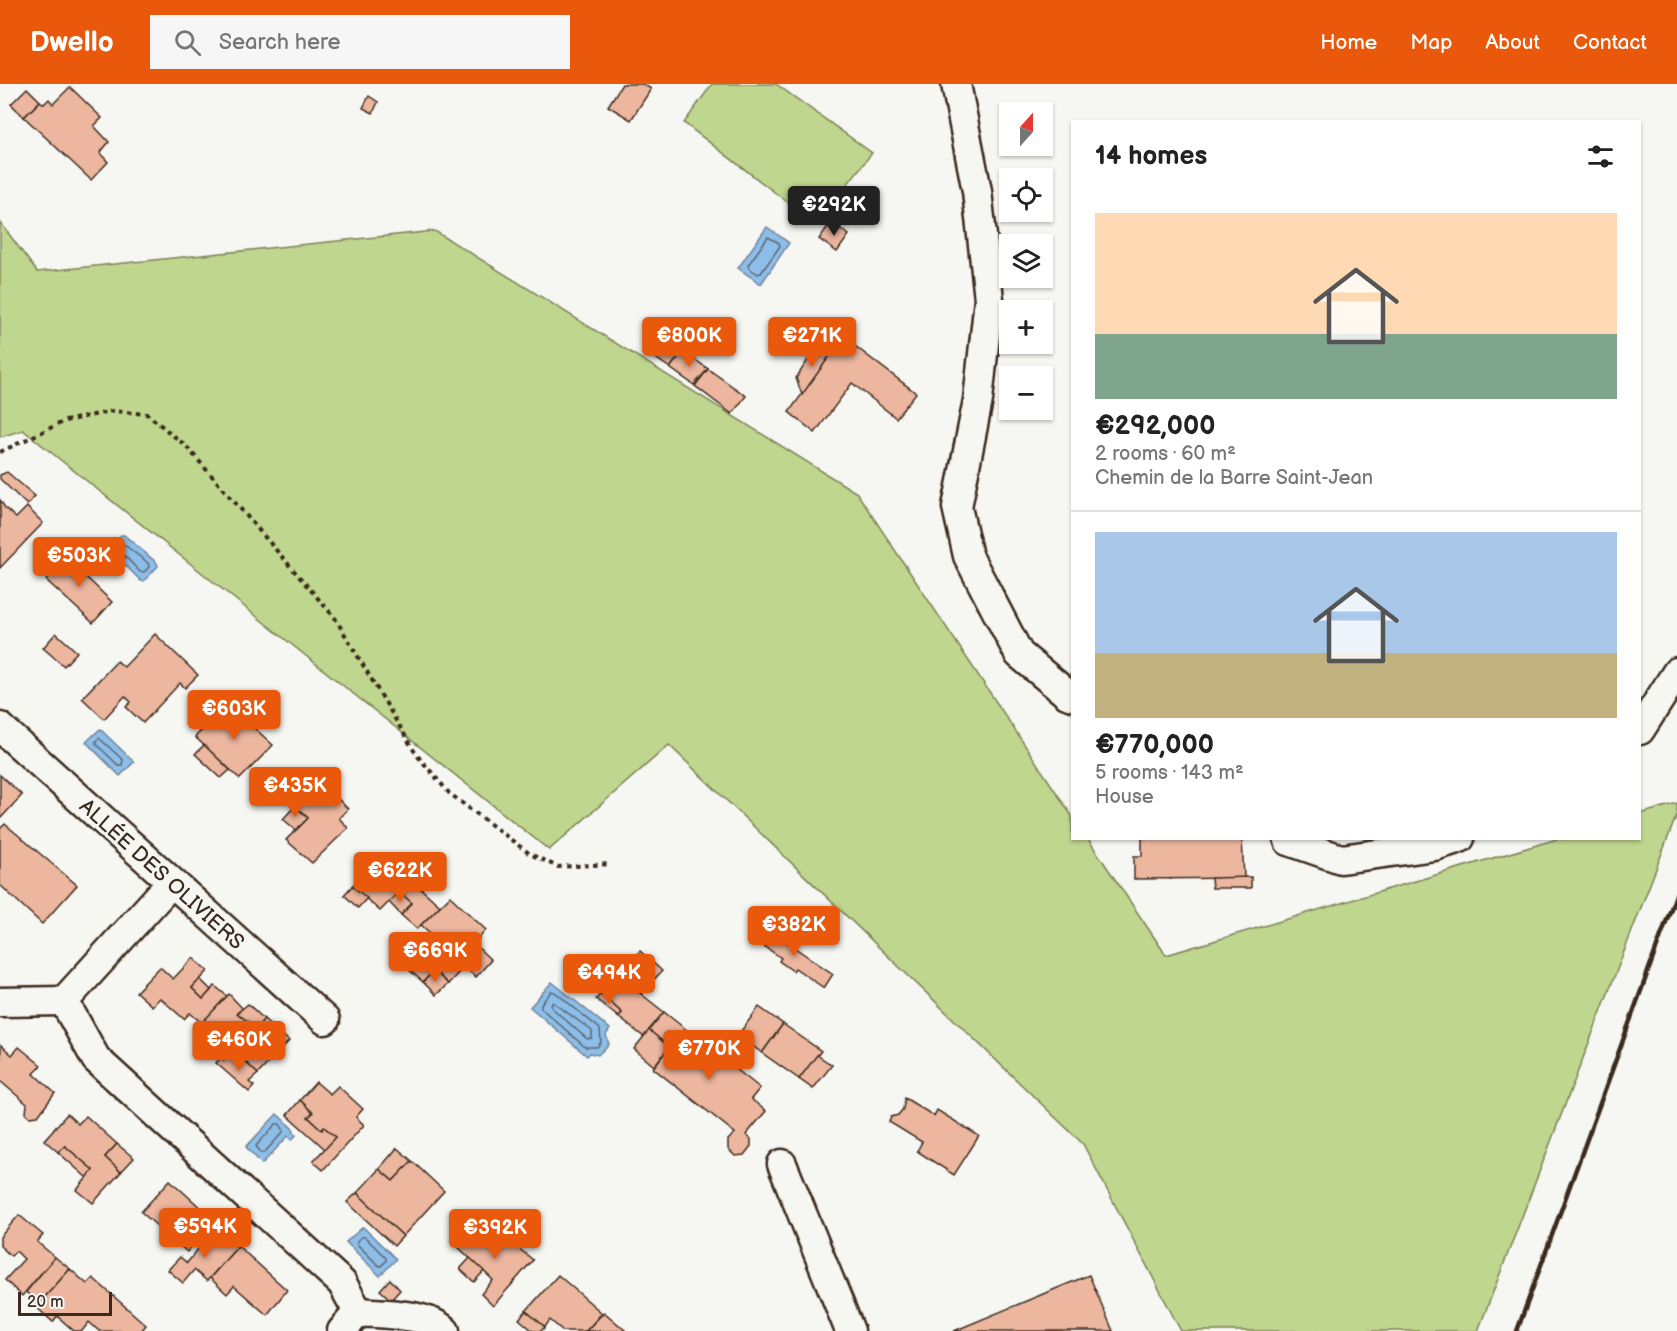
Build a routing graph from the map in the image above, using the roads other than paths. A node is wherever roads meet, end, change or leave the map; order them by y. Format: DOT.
graph roads {
  1 [pos="956,84"];
  2 [pos="1677,672"];
  3 [pos="1071,695"];
  4 [pos="0,727"];
  5 [pos="1641,727"];
  6 [pos="1289,840"];
  7 [pos="1454,840"];
  8 [pos="171,883"];
  9 [pos="64,1001"];
  10 [pos="0,1002"];
  11 [pos="325,1020"];
  12 [pos="782,1164"];
  13 [pos="350,1321"];
  14 [pos="445,1331"];
  15 [pos="850,1331"];
  1 -- 3 [label="street"];
  2 -- 5 [label="street"];
  4 -- 8 [label="street, ALLÉE DES OLIVIERS"];
  6 -- 7 [label="street"];
  8 -- 9 [label="street"];
  8 -- 11 [label="street, ALLÉE DES OLIVIERS"];
  9 -- 10 [label="street"];
  9 -- 13 [label="street"];
  12 -- 15 [label="street"];
  13 -- 14 [label="street"];
}
